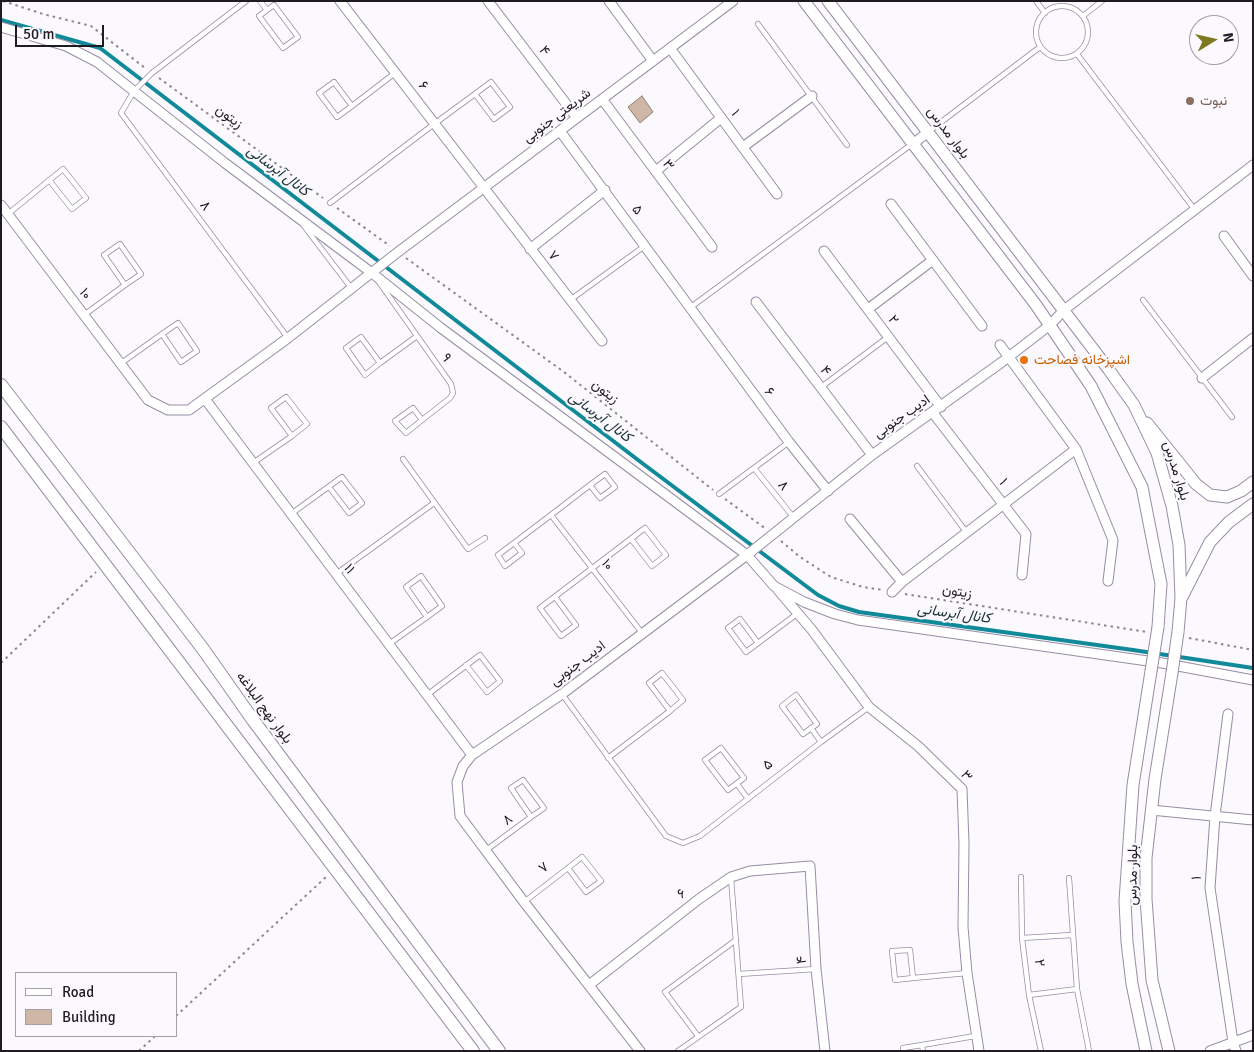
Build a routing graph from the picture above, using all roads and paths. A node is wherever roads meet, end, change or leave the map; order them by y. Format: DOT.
graph roads {
  1 [pos="3,1"];
  2 [pos="246,1"];
  3 [pos="260,1"];
  4 [pos="340,1"];
  5 [pos="488,1"];
  6 [pos="609,1"];
  7 [pos="733,1"];
  8 [pos="804,1"];
  9 [pos="828,1"];
  10 [pos="1036,1"];
  11 [pos="1102,1"];
  12 [pos="267,10"];
  13 [pos="1045,12"];
  14 [pos="1082,16"];
  15 [pos="758,24"];
  16 [pos="1,27"];
  17 [pos="1040,47"];
  18 [pos="670,48"];
  19 [pos="1077,54"];
  20 [pos="653,61"];
  21 [pos="152,73"];
  22 [pos="395,73"];
  23 [pos="136,89"];
  24 [pos="475,94"];
  25 [pos="812,96"];
  26 [pos="602,99"];
  27 [pos="352,106"];
  28 [pos="577,118"];
  29 [pos="722,118"];
  30 [pos="434,124"];
  31 [pos="560,130"];
  32 [pos="928,132"];
  33 [pos="913,144"];
  34 [pos="848,145"];
  35 [pos="743,147"];
  36 [pos="1253,165"];
  37 [pos="656,171"];
  38 [pos="49,180"];
  39 [pos="484,188"];
  40 [pos="605,190"];
  41 [pos="777,194"];
  42 [pos="330,203"];
  43 [pos="891,204"];
  44 [pos="1,205"];
  45 [pos="1195,210"];
  46 [pos="8,214"];
  47 [pos="298,218"];
  48 [pos="1224,236"];
  49 [pos="646,245"];
  50 [pos="712,247"];
  51 [pos="530,249"];
  52 [pos="824,251"];
  53 [pos="398,252"];
  54 [pos="933,260"];
  55 [pos="372,273"];
  56 [pos="1253,276"];
  57 [pos="125,285"];
  58 [pos="352,288"];
  59 [pos="570,300"];
  60 [pos="1143,300"];
  61 [pos="756,302"];
  62 [pos="691,306"];
  63 [pos="868,309"];
  64 [pos="1064,310"];
  65 [pos="84,315"];
  66 [pos="1050,325"];
  67 [pos="982,326"];
  68 [pos="162,334"];
  69 [pos="417,336"];
  70 [pos="888,337"];
  71 [pos="288,338"];
  72 [pos="1253,338"];
  73 [pos="602,341"];
  74 [pos="1000,345"];
  75 [pos="380,363"];
  76 [pos="120,364"];
  77 [pos="1202,378"];
  78 [pos="1,385"];
  79 [pos="820,388"];
  80 [pos="205,399"];
  81 [pos="148,400"];
  82 [pos="1134,405"];
  83 [pos="937,410"];
  84 [pos="1232,417"];
  85 [pos="422,420"];
  86 [pos="1,427"];
  87 [pos="292,436"];
  88 [pos="789,442"];
  89 [pos="1076,450"];
  90 [pos="872,455"];
  91 [pos="403,459"];
  92 [pos="253,463"];
  93 [pos="917,466"];
  94 [pos="754,468"];
  95 [pos="1253,482"];
  96 [pos="590,485"];
  97 [pos="329,487"];
  98 [pos="1241,490"];
  99 [pos="828,491"];
  100 [pos="719,494"];
  101 [pos="434,503"];
  102 [pos="1003,505"];
  103 [pos="1252,505"];
  104 [pos="291,514"];
  105 [pos="551,515"];
  106 [pos="794,518"];
  107 [pos="850,519"];
  108 [pos="967,532"];
  109 [pos="773,534"];
  110 [pos="485,538"];
  111 [pos="631,539"];
  112 [pos="514,543"];
  113 [pos="747,555"];
  114 [pos="105,563"];
  115 [pos="593,569"];
  116 [pos="336,574"];
  117 [pos="1022,575"];
  118 [pos="1108,581"];
  119 [pos="902,582"];
  120 [pos="774,586"];
  121 [pos="892,592"];
  122 [pos="555,597"];
  123 [pos="1181,598"];
  124 [pos="798,613"];
  125 [pos="427,617"];
  126 [pos="1153,630"];
  127 [pos="642,633"];
  128 [pos="1182,635"];
  129 [pos="758,643"];
  130 [pos="389,644"];
  131 [pos="1253,650"];
  132 [pos="1,663"];
  133 [pos="466,665"];
  134 [pos="1253,680"];
  135 [pos="562,694"];
  136 [pos="427,696"];
  137 [pos="869,707"];
  138 [pos="670,711"];
  139 [pos="1228,714"];
  140 [pos="811,728"];
  141 [pos="821,742"];
  142 [pos="472,755"];
  143 [pos="608,758"];
  144 [pos="737,784"];
  145 [pos="748,799"];
  146 [pos="1152,810"];
  147 [pos="1215,816"];
  148 [pos="532,817"];
  149 [pos="1253,820"];
  150 [pos="485,851"];
  151 [pos="810,866"];
  152 [pos="335,868"];
  153 [pos="568,868"];
  154 [pos="731,877"];
  155 [pos="1021,877"];
  156 [pos="1070,878"];
  157 [pos="524,902"];
  158 [pos="1072,935"];
  159 [pos="1022,938"];
  160 [pos="736,940"];
  161 [pos="816,969"];
  162 [pos="967,973"];
  163 [pos="738,974"];
  164 [pos="913,978"];
  165 [pos="590,985"];
  166 [pos="1077,989"];
  167 [pos="1029,995"];
  168 [pos="178,1014"];
  169 [pos="1253,1035"];
  170 [pos="698,1036"];
  171 [pos="975,1036"];
  172 [pos="154,1037"];
  173 [pos="922,1045"];
  174 [pos="1234,1046"];
  175 [pos="139,1051"];
  176 [pos="473,1051"];
  177 [pos="500,1051"];
  178 [pos="640,1051"];
  179 [pos="678,1051"];
  180 [pos="825,1051"];
  181 [pos="904,1051"];
  182 [pos="923,1051"];
  183 [pos="979,1051"];
  184 [pos="1041,1051"];
  185 [pos="1089,1051"];
  186 [pos="1146,1051"];
  187 [pos="1169,1051"];
  188 [pos="1210,1051"];
  1 -- 21 [label="path, زیتون"];
  2 -- 21 [label="lane"];
  3 -- 12 [label="lane"];
  4 -- 22 [label="street, ۶"];
  5 -- 28 [label="street, ۴"];
  6 -- 20 [label="street"];
  7 -- 18 [label="street, شریعتی جنوبی"];
  8 -- 33 [label="street, بلوار مدرس"];
  9 -- 32 [label="street, بلوار مدرس"];
  10 -- 13 [label="lane"];
  11 -- 14 [label="lane"];
  12 -- 12 [label="lane"];
  13 -- 14 [label="lane"];
  13 -- 17 [label="lane"];
  14 -- 19 [label="lane"];
  15 -- 25 [label="lane"];
  16 -- 23 [label="street, ۳"];
  17 -- 19 [label="lane"];
  17 -- 32 [label="lane"];
  18 -- 20 [label="street, شریعتی جنوبی"];
  18 -- 29 [label="street, ۱"];
  19 -- 45 [label="lane"];
  20 -- 26 [label="street, شریعتی جنوبی"];
  21 -- 23 [label="lane"];
  21 -- 42 [label="path, زیتون"];
  22 -- 27 [label="lane"];
  22 -- 30 [label="street, ۶"];
  23 -- 47 [label="street, ۳"];
  23 -- 71 [label="lane, ۸"];
  24 -- 24 [label="lane"];
  24 -- 30 [label="lane"];
  25 -- 34 [label="lane"];
  25 -- 35 [label="street"];
  26 -- 28 [label="street, شریعتی جنوبی"];
  26 -- 37 [label="street, ۳"];
  27 -- 27 [label="lane"];
  28 -- 31 [label="street, شریعتی جنوبی"];
  29 -- 35 [label="street, ۱"];
  29 -- 37 [label="street"];
  30 -- 39 [label="street, ۶"];
  30 -- 42 [label="lane"];
  31 -- 39 [label="street, شریعتی جنوبی"];
  31 -- 40 [label="street, ۵"];
  32 -- 33 [label="street"];
  32 -- 64 [label="street, بلوار مدرس"];
  33 -- 62 [label="lane"];
  33 -- 66 [label="street, بلوار مدرس"];
  35 -- 41 [label="street, ۱"];
  36 -- 45 [label="street"];
  37 -- 50 [label="street, ۳"];
  38 -- 38 [label="lane"];
  38 -- 46 [label="lane"];
  39 -- 51 [label="street, ۷"];
  39 -- 53 [label="street, شریعتی جنوبی"];
  40 -- 49 [label="street, ۵"];
  40 -- 51 [label="street"];
  42 -- 53 [label="path, زیتون"];
  43 -- 54 [label="street"];
  44 -- 46 [label="street, ۱۰"];
  45 -- 64 [label="street"];
  46 -- 65 [label="street, ۱۰"];
  47 -- 55 [label="street, ۳"];
  47 -- 58 [label="lane"];
  48 -- 56 [label="street"];
  49 -- 59 [label="lane"];
  49 -- 62 [label="street, ۵"];
  51 -- 59 [label="street, ۷"];
  52 -- 63 [label="street, ۲"];
  53 -- 55 [label="street, شریعتی جنوبی"];
  53 -- 100 [label="path, زیتون"];
  54 -- 63 [label="street"];
  54 -- 67 [label="street"];
  55 -- 58 [label="street, شریعتی جنوبی"];
  55 -- 69 [label="lane, ۹"];
  55 -- 113 [label="street, ۳"];
  57 -- 57 [label="lane"];
  57 -- 65 [label="lane"];
  58 -- 71 [label="street, شریعتی جنوبی"];
  59 -- 73 [label="street, ۷"];
  60 -- 77 [label="lane"];
  61 -- 79 [label="street, ۴"];
  62 -- 88 [label="street, ۶"];
  63 -- 70 [label="street, ۲"];
  64 -- 66 [label="street, ادیب جنوبی"];
  64 -- 82 [label="street, بلوار مدرس"];
  65 -- 76 [label="street, ۱۰"];
  66 -- 83 [label="street, ادیب جنوبی"];
  66 -- 126 [label="street, بلوار مدرس"];
  68 -- 68 [label="lane"];
  68 -- 76 [label="lane"];
  69 -- 75 [label="lane"];
  69 -- 85 [label="lane, ۹"];
  70 -- 79 [label="lane"];
  70 -- 83 [label="street, ۲"];
  71 -- 80 [label="street, شریعتی جنوبی"];
  72 -- 77 [label="street"];
  74 -- 89 [label="street"];
  75 -- 75 [label="lane"];
  76 -- 81 [label="street, ۱۰"];
  77 -- 84 [label="lane"];
  78 -- 177 [label="main road, بلوار نهج البلاغه"];
  79 -- 90 [label="street, ۴"];
  80 -- 81 [label="street, شریعتی جنوبی"];
  80 -- 92 [label="street, ۱۱"];
  82 -- 98 [label="street"];
  82 -- 123 [label="street, بلوار مدرس"];
  83 -- 90 [label="street, ادیب جنوبی"];
  83 -- 102 [label="street, ۱"];
  85 -- 85 [label="lane, ۹"];
  86 -- 114 [label="main road"];
  87 -- 87 [label="lane"];
  87 -- 92 [label="lane"];
  88 -- 94 [label="lane"];
  88 -- 99 [label="street, ۶"];
  89 -- 102 [label="street"];
  89 -- 118 [label="street"];
  90 -- 99 [label="street, ادیب جنوبی"];
  91 -- 101 [label="lane"];
  92 -- 104 [label="street, ۱۱"];
  93 -- 108 [label="lane"];
  94 -- 100 [label="lane"];
  94 -- 106 [label="lane, ۸"];
  95 -- 98 [label="street"];
  96 -- 96 [label="lane"];
  96 -- 105 [label="lane"];
  97 -- 97 [label="lane"];
  97 -- 104 [label="lane"];
  98 -- 103 [label="street"];
  99 -- 106 [label="street, ادیب جنوبی"];
  100 -- 109 [label="path, زیتون"];
  101 -- 110 [label="lane"];
  101 -- 116 [label="lane"];
  102 -- 108 [label="street"];
  102 -- 117 [label="street, ۱"];
  103 -- 123 [label="street"];
  104 -- 116 [label="street, ۱۱"];
  105 -- 112 [label="lane"];
  105 -- 115 [label="lane, ۱۰"];
  106 -- 109 [label="street, ادیب جنوبی"];
  107 -- 119 [label="street"];
  108 -- 119 [label="street"];
  109 -- 113 [label="street, ادیب جنوبی"];
  109 -- 121 [label="path, زیتون"];
  111 -- 111 [label="lane"];
  111 -- 115 [label="lane"];
  112 -- 112 [label="lane"];
  113 -- 120 [label="street, ۳"];
  113 -- 127 [label="street, ادیب جنوبی"];
  114 -- 132 [label="path"];
  114 -- 152 [label="main road"];
  115 -- 122 [label="lane"];
  115 -- 127 [label="lane, ۱۰"];
  116 -- 130 [label="street, ۱۱"];
  119 -- 121 [label="street"];
  120 -- 124 [label="street, ۳"];
  120 -- 134 [label="street"];
  121 -- 126 [label="path, زیتون"];
  122 -- 122 [label="lane"];
  123 -- 128 [label="street, بلوار مدرس"];
  124 -- 129 [label="lane"];
  124 -- 137 [label="street, ۳"];
  125 -- 125 [label="lane"];
  125 -- 130 [label="lane"];
  126 -- 186 [label="street, بلوار مدرس, bridge"];
  127 -- 135 [label="street, ادیب جنوبی"];
  128 -- 131 [label="path"];
  128 -- 146 [label="street, بلوار مدرس, bridge"];
  129 -- 129 [label="lane"];
  130 -- 136 [label="street, ۱۱"];
  133 -- 133 [label="lane"];
  133 -- 136 [label="lane"];
  135 -- 142 [label="street, ادیب جنوبی"];
  135 -- 143 [label="lane"];
  136 -- 142 [label="street, ۱۱"];
  137 -- 141 [label="lane, ۵"];
  137 -- 162 [label="street, ۳"];
  138 -- 138 [label="lane"];
  138 -- 143 [label="lane"];
  139 -- 147 [label="street, ۱"];
  140 -- 140 [label="lane"];
  140 -- 141 [label="lane"];
  141 -- 145 [label="lane, ۵"];
  142 -- 150 [label="street"];
  143 -- 145 [label="lane, ۵"];
  144 -- 144 [label="lane"];
  144 -- 145 [label="lane"];
  146 -- 147 [label="street"];
  146 -- 187 [label="street, بلوار مدرس"];
  147 -- 149 [label="street"];
  147 -- 174 [label="street, ۱"];
  148 -- 148 [label="lane, ۸"];
  148 -- 150 [label="lane, ۸"];
  150 -- 157 [label="street"];
  151 -- 154 [label="street, ۶"];
  151 -- 161 [label="street, ۴"];
  152 -- 168 [label="path"];
  152 -- 176 [label="main road"];
  153 -- 153 [label="lane, ۷"];
  153 -- 157 [label="lane, ۷"];
  154 -- 160 [label="lane"];
  154 -- 165 [label="street, ۶"];
  155 -- 159 [label="lane, ۲"];
  156 -- 158 [label="lane"];
  157 -- 165 [label="street"];
  158 -- 159 [label="lane"];
  158 -- 166 [label="lane"];
  159 -- 167 [label="lane, ۲"];
  160 -- 163 [label="lane"];
  160 -- 170 [label="lane"];
  161 -- 163 [label="lane"];
  161 -- 180 [label="street, ۴"];
  162 -- 164 [label="lane"];
  162 -- 171 [label="street, ۳"];
  163 -- 170 [label="lane"];
  164 -- 164 [label="lane"];
  165 -- 178 [label="street"];
  166 -- 167 [label="lane"];
  166 -- 185 [label="lane"];
  167 -- 184 [label="lane, ۲"];
  169 -- 174 [label="street"];
  170 -- 179 [label="lane"];
  171 -- 173 [label="lane"];
  171 -- 183 [label="street, ۳"];
  172 -- 175 [label="path"];
  173 -- 181 [label="lane"];
  173 -- 182 [label="lane"];
  174 -- 188 [label="street"];
}
